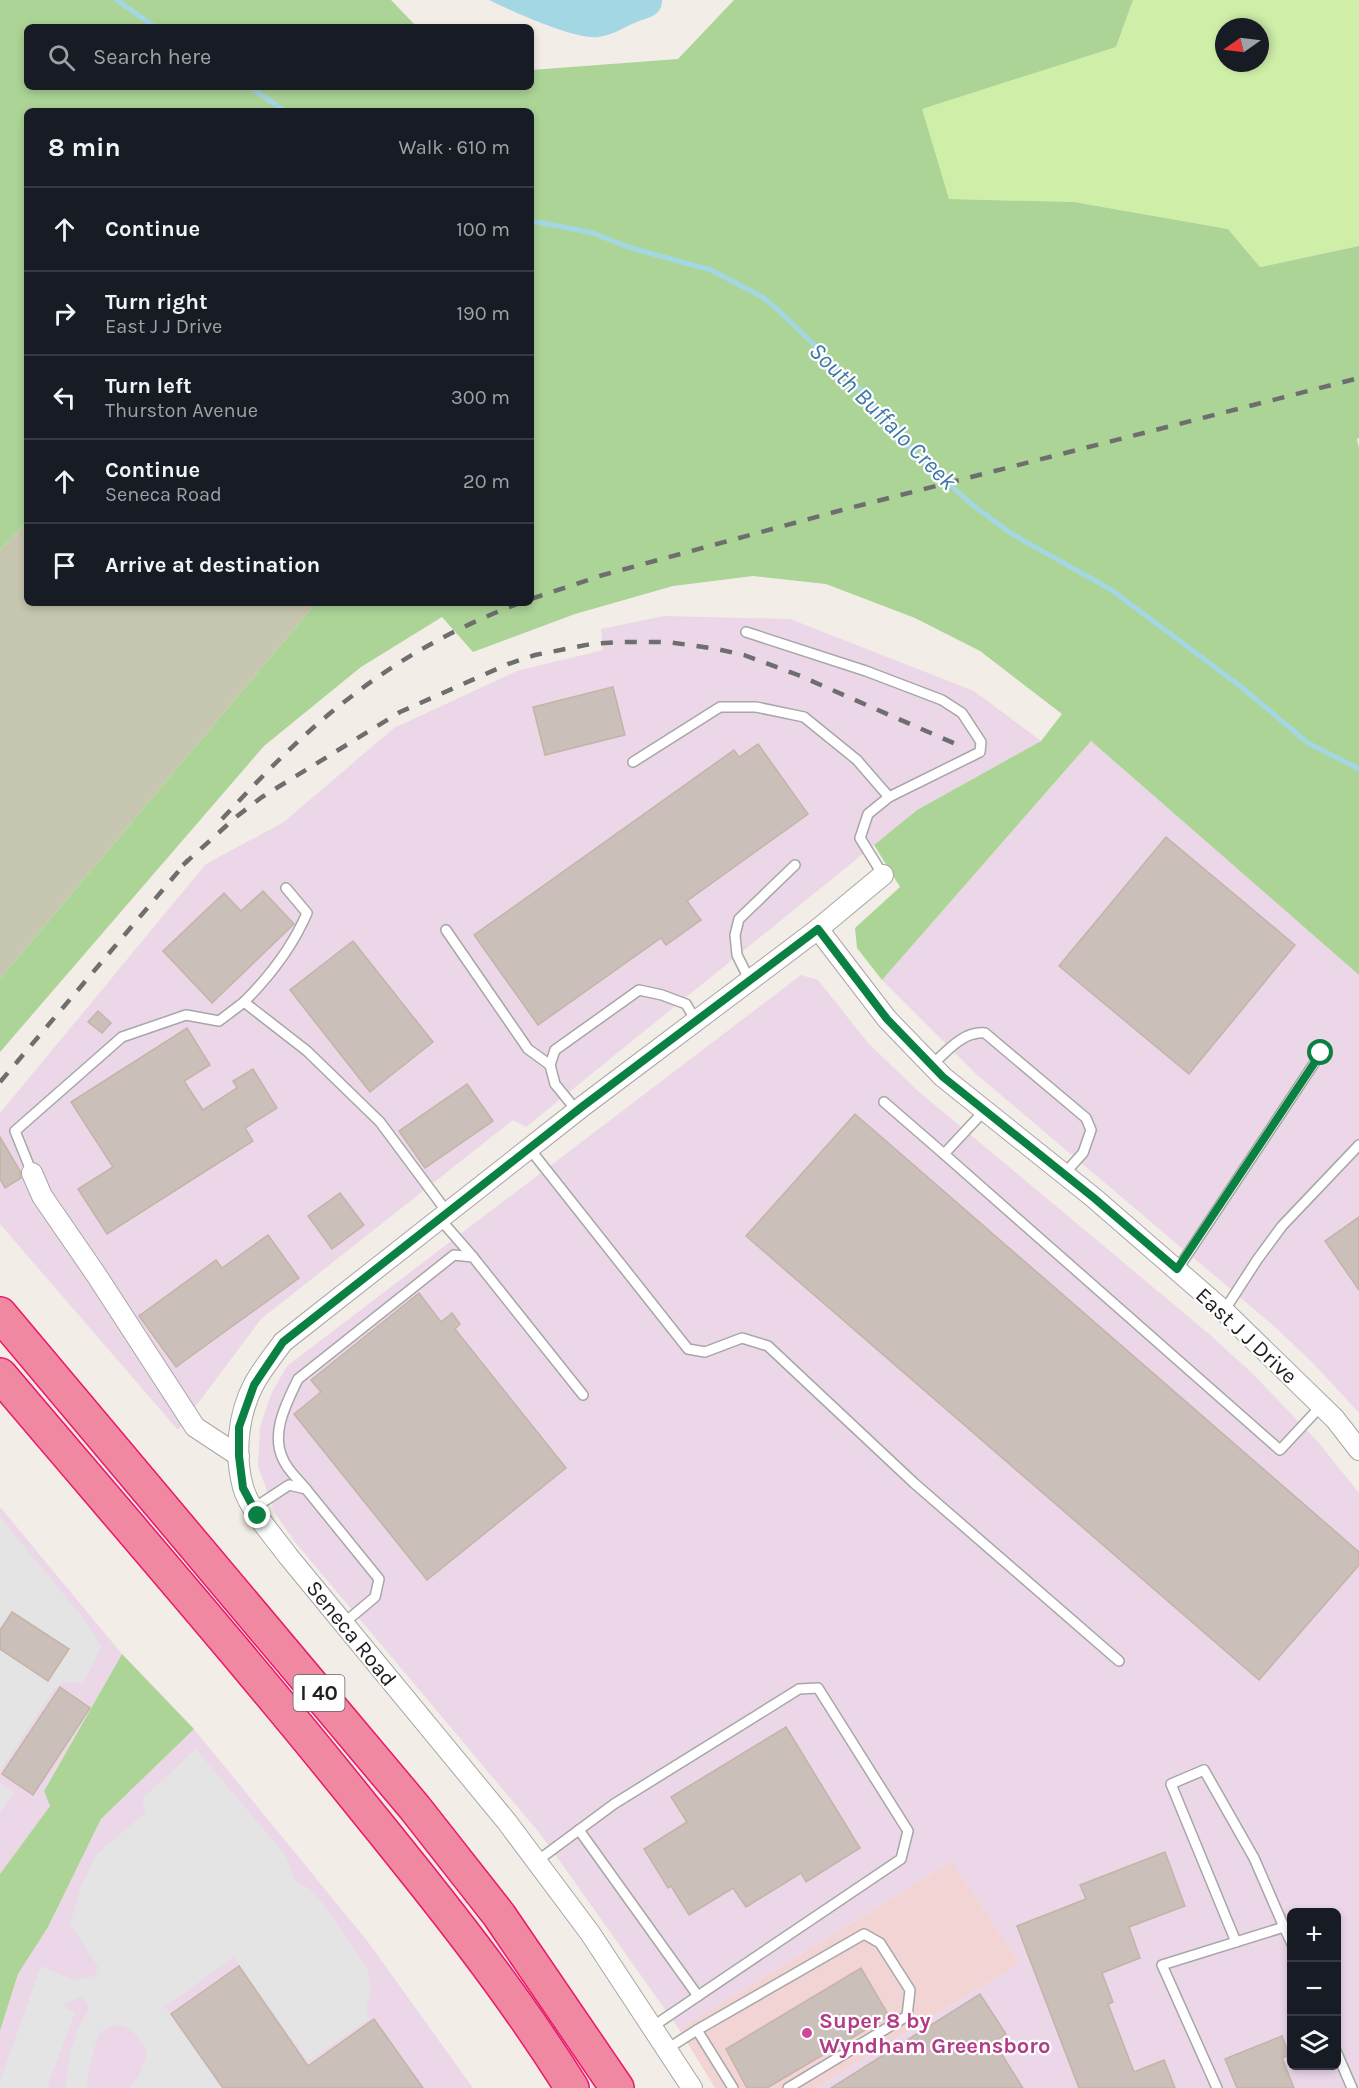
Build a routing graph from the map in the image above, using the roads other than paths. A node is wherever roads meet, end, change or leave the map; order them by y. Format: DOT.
graph roads {
  1 [pos="746,632"];
  2 [pos="633,762"];
  3 [pos="889,797"];
  4 [pos="795,865"];
  5 [pos="883,875"];
  6 [pos="286,888"];
  7 [pos="818,929"];
  8 [pos="446,930"];
  9 [pos="750,981"];
  10 [pos="244,1002"];
  11 [pos="696,1021"];
  12 [pos="1321,1053"];
  13 [pos="550,1065"];
  14 [pos="932,1065"];
  15 [pos="884,1102"];
  16 [pos="985,1110"];
  17 [pos="577,1111"];
  18 [pos="1359,1145"];
  19 [pos="529,1148"];
  20 [pos="944,1154"];
  21 [pos="32,1173"];
  22 [pos="1064,1174"];
  23 [pos="444,1216"];
  24 [pos="472,1257"];
  25 [pos="1177,1269"];
  26 [pos="1224,1311"];
  27 [pos="0,1314"];
  28 [pos="0,1375"];
  29 [pos="583,1395"];
  30 [pos="1322,1406"];
  31 [pos="1359,1450"];
  32 [pos="239,1456"];
  33 [pos="306,1489"];
  34 [pos="254,1508"];
  35 [pos="344,1623"];
  36 [pos="1119,1661"];
  37 [pos="579,1830"];
  38 [pos="537,1861"];
  39 [pos="1284,1927"];
  40 [pos="1287,1933"];
  41 [pos="1236,1942"];
  42 [pos="698,1996"];
  43 [pos="652,2027"];
  44 [pos="697,2030"];
  45 [pos="667,2049"];
  46 [pos="1341,2063"];
  47 [pos="572,2088"];
  48 [pos="617,2088"];
  49 [pos="692,2088"];
  50 [pos="733,2088"];
  51 [pos="788,2088"];
  52 [pos="1217,2088"];
  53 [pos="1352,2088"];
  1 -- 3 [label="lane"];
  2 -- 3 [label="lane"];
  3 -- 5 [label="lane"];
  4 -- 9 [label="lane"];
  5 -- 7 [label="street, Seneca Road"];
  6 -- 10 [label="lane"];
  7 -- 9 [label="street, Seneca Road"];
  7 -- 14 [label="street, East J J Drive"];
  8 -- 13 [label="lane"];
  9 -- 11 [label="street, Seneca Road"];
  10 -- 21 [label="lane"];
  10 -- 23 [label="lane"];
  11 -- 13 [label="lane"];
  11 -- 17 [label="street, Seneca Road"];
  12 -- 25 [label="lane"];
  13 -- 17 [label="lane"];
  14 -- 16 [label="street, East J J Drive"];
  14 -- 22 [label="lane"];
  15 -- 20 [label="lane"];
  16 -- 20 [label="lane"];
  16 -- 22 [label="street, East J J Drive"];
  17 -- 19 [label="street, Seneca Road"];
  18 -- 26 [label="lane"];
  19 -- 23 [label="street, Seneca Road"];
  19 -- 36 [label="lane"];
  20 -- 30 [label="lane"];
  21 -- 32 [label="street"];
  22 -- 25 [label="street, East J J Drive"];
  23 -- 24 [label="lane"];
  23 -- 32 [label="street, Seneca Road"];
  24 -- 29 [label="lane"];
  24 -- 33 [label="lane"];
  25 -- 26 [label="street, East J J Drive"];
  26 -- 30 [label="street, East J J Drive"];
  27 -- 48 [label="highway, I 40"];
  28 -- 47 [label="highway, I 40"];
  30 -- 31 [label="street, East J J Drive"];
  32 -- 34 [label="street, Seneca Road"];
  33 -- 34 [label="lane"];
  33 -- 35 [label="lane"];
  34 -- 35 [label="street, Seneca Road"];
  35 -- 38 [label="street, Seneca Road"];
  37 -- 38 [label="lane"];
  37 -- 42 [label="lane"];
  37 -- 42 [label="lane"];
  38 -- 43 [label="street, Seneca Road"];
  39 -- 40 [label="lane"];
  39 -- 41 [label="lane"];
  39 -- 41 [label="lane"];
  41 -- 52 [label="lane"];
  42 -- 43 [label="lane"];
  43 -- 45 [label="street, Seneca Road"];
  44 -- 45 [label="lane"];
  44 -- 50 [label="lane"];
  44 -- 51 [label="lane"];
  45 -- 49 [label="street, Seneca Road"];
  46 -- 53 [label="lane"];
}
